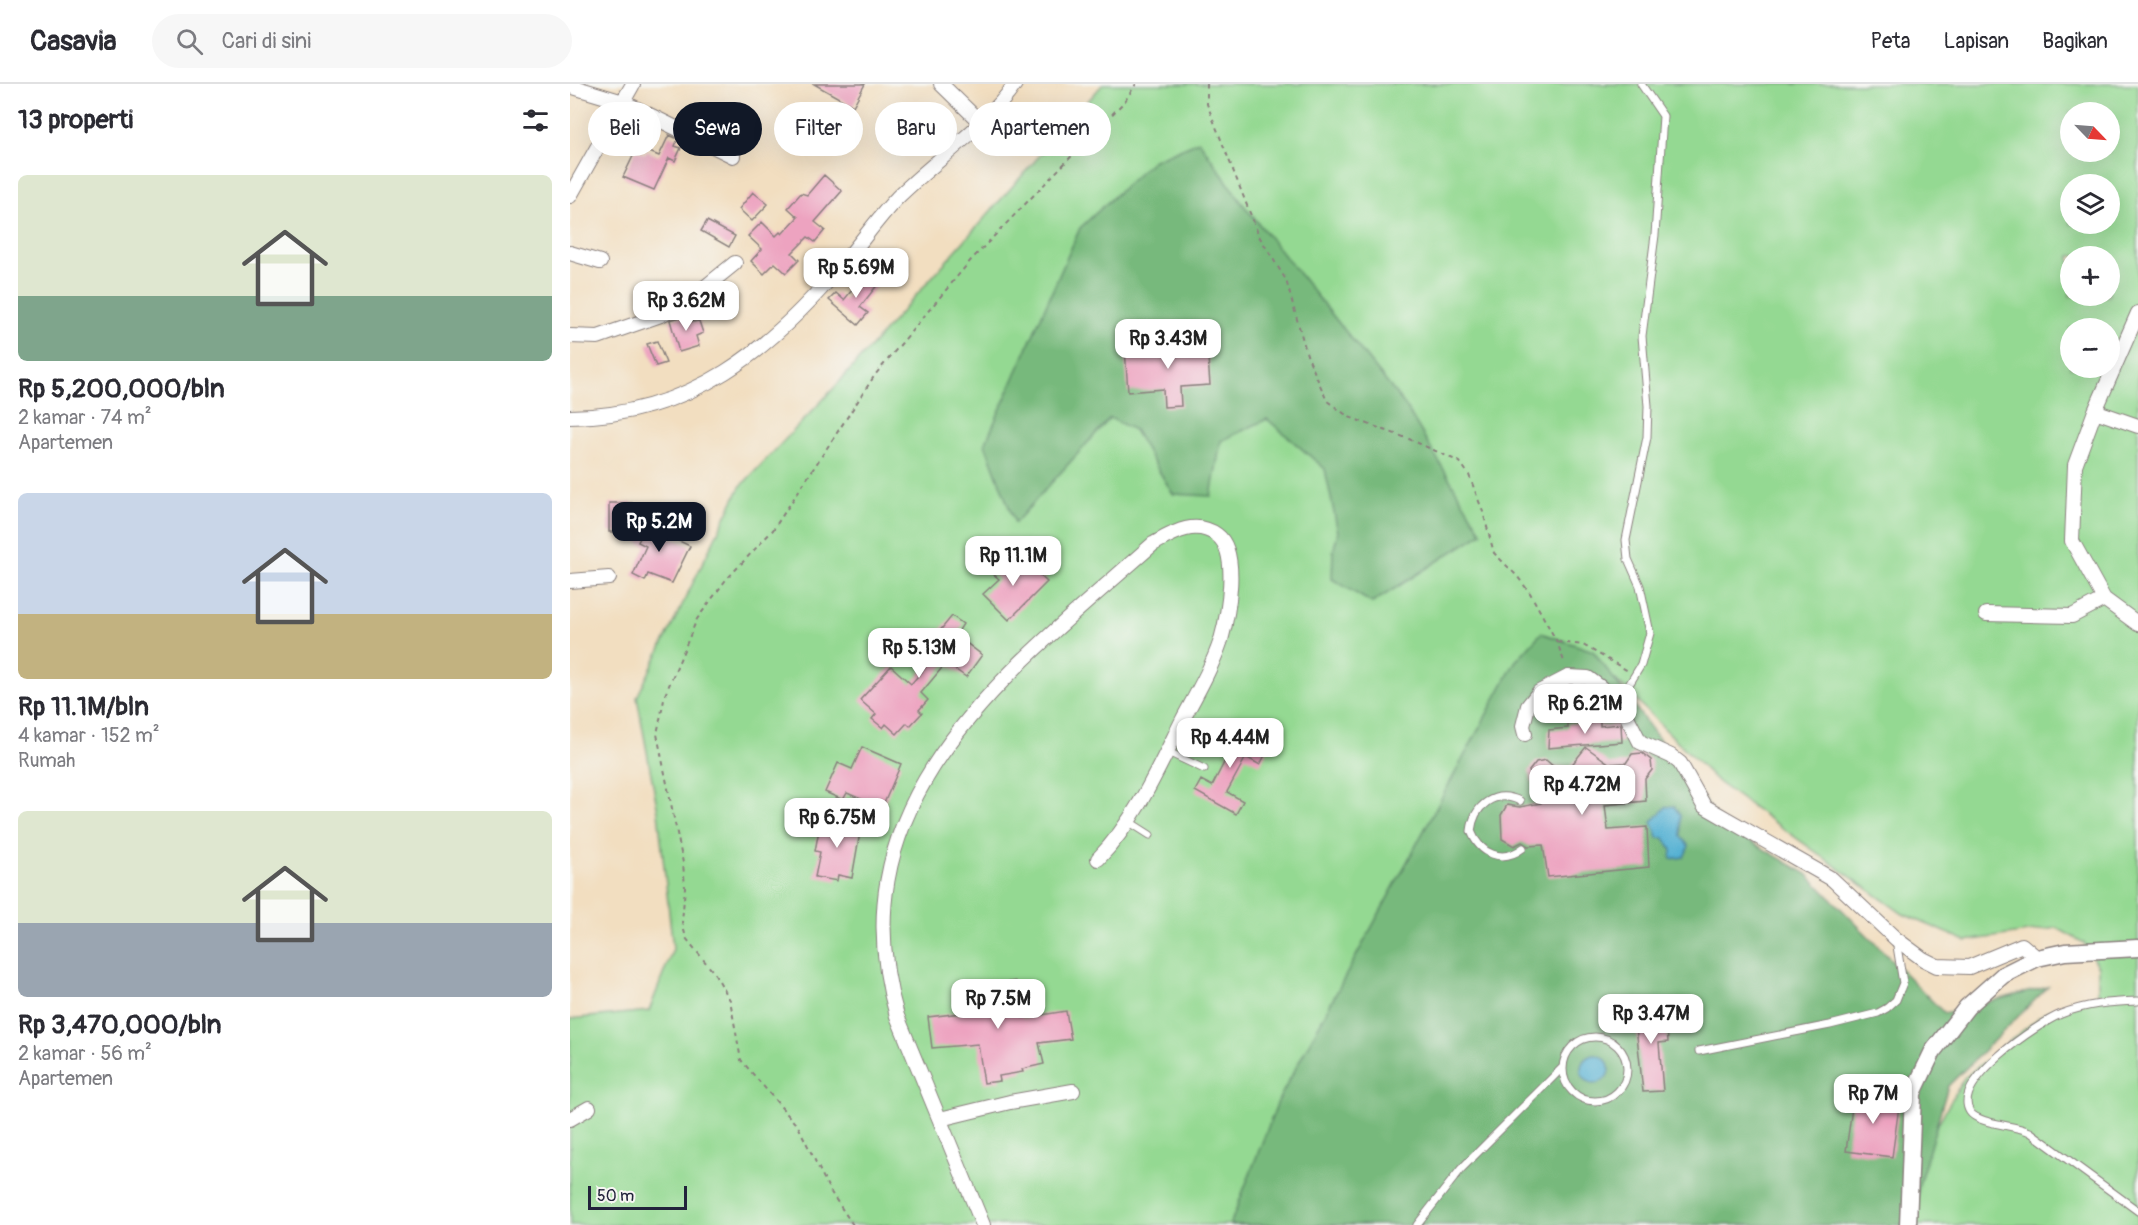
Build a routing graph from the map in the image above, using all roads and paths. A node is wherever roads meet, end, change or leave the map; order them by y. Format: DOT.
graph roads {
  1 [pos="633,84"];
  2 [pos="941,84"];
  3 [pos="1015,84"];
  4 [pos="1136,84"];
  5 [pos="1207,84"];
  6 [pos="1641,84"];
  7 [pos="570,86"];
  8 [pos="624,102"];
  9 [pos="998,102"];
  10 [pos="969,111"];
  11 [pos="969,132"];
  12 [pos="593,156"];
  13 [pos="570,196"];
  14 [pos="570,253"];
  15 [pos="600,262"];
  16 [pos="735,263"];
  17 [pos="2138,313"];
  18 [pos="570,336"];
  19 [pos="2095,411"];
  20 [pos="570,417"];
  21 [pos="2138,426"];
  22 [pos="609,578"];
  23 [pos="570,581"];
  24 [pos="2104,599"];
  25 [pos="1986,614"];
  26 [pos="2138,624"];
  27 [pos="1557,642"];
  28 [pos="1635,675"];
  29 [pos="1568,677"];
  30 [pos="1619,702"];
  31 [pos="1525,734"];
  32 [pos="1166,751"];
  33 [pos="1204,769"];
  34 [pos="1520,801"];
  35 [pos="1128,821"];
  36 [pos="1150,835"];
  37 [pos="1523,848"];
  38 [pos="1098,859"];
  39 [pos="1896,939"];
  40 [pos="2138,948"];
  41 [pos="2037,958"];
  42 [pos="2138,1000"];
  43 [pos="1699,1051"];
  44 [pos="1563,1067"];
  45 [pos="1073,1092"];
  46 [pos="589,1108"];
  47 [pos="570,1119"];
  48 [pos="940,1119"];
  49 [pos="2138,1211"];
  50 [pos="852,1225"];
  51 [pos="983,1225"];
  52 [pos="1418,1225"];
  53 [pos="1908,1225"];
  1 -- 8 [label="street"];
  2 -- 10 [label="street"];
  3 -- 9 [label="street"];
  4 -- 50 [label="path"];
  5 -- 27 [label="path"];
  6 -- 28 [label="lane"];
  7 -- 8 [label="street"];
  11 -- 20 [label="street"];
  12 -- 13 [label="street"];
  14 -- 15 [label="street"];
  16 -- 18 [label="street"];
  17 -- 19 [label="street"];
  19 -- 21 [label="street"];
  19 -- 24 [label="street"];
  22 -- 23 [label="street"];
  24 -- 25 [label="street"];
  24 -- 26 [label="street"];
  27 -- 28 [label="path"];
  27 -- 29 [label="path"];
  28 -- 30 [label="lane"];
  29 -- 30 [label="street"];
  29 -- 31 [label="street"];
  30 -- 39 [label="street"];
  32 -- 33 [label="lane"];
  32 -- 35 [label="street"];
  32 -- 48 [label="street"];
  34 -- 37 [label="lane"];
  35 -- 36 [label="lane"];
  35 -- 38 [label="street"];
  39 -- 41 [label="street"];
  39 -- 43 [label="lane"];
  40 -- 41 [label="street"];
  41 -- 53 [label="street"];
  42 -- 49 [label="lane"];
  44 -- 44 [label="lane"];
  44 -- 52 [label="lane"];
  45 -- 48 [label="street"];
  46 -- 47 [label="street"];
  48 -- 51 [label="street"];
}
